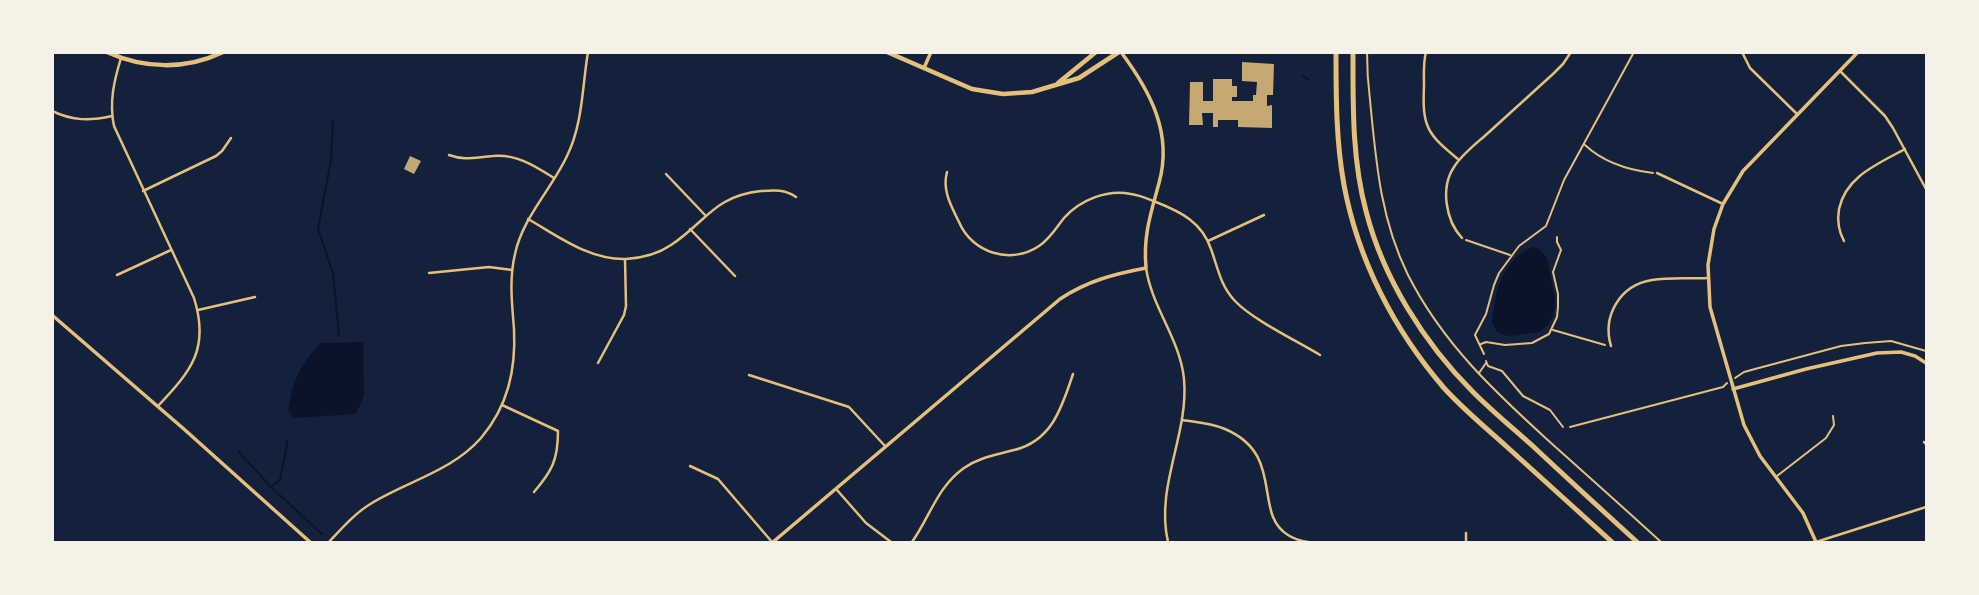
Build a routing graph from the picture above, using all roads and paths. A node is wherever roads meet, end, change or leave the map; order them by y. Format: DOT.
graph roads {
  1 [pos="107,52"];
  2 [pos="223,52"];
  3 [pos="588,52"];
  4 [pos="887,52"];
  5 [pos="931,52"];
  6 [pos="1096,52"];
  7 [pos="1120,52"];
  8 [pos="1336,52"];
  9 [pos="1353,52"];
  10 [pos="1367,52"];
  11 [pos="1426,52"];
  12 [pos="1571,52"];
  13 [pos="1634,52"];
  14 [pos="1742,52"];
  15 [pos="1858,52"];
  16 [pos="121,58"];
  17 [pos="924,68"];
  18 [pos="1840,71"];
  19 [pos="1054,85"];
  20 [pos="52,111"];
  21 [pos="1797,114"];
  22 [pos="112,116"];
  23 [pos="231,138"];
  24 [pos="1584,145"];
  25 [pos="1905,149"];
  26 [pos="449,155"];
  27 [pos="1459,160"];
  28 [pos="947,172"];
  29 [pos="1657,173"];
  30 [pos="666,174"];
  31 [pos="555,179"];
  32 [pos="1927,189"];
  33 [pos="143,191"];
  34 [pos="796,197"];
  35 [pos="1153,201"];
  36 [pos="1723,204"];
  37 [pos="705,215"];
  38 [pos="1264,215"];
  39 [pos="528,219"];
  40 [pos="690,229"];
  41 [pos="1557,237"];
  42 [pos="1462,238"];
  43 [pos="1844,241"];
  44 [pos="1208,242"];
  45 [pos="171,250"];
  46 [pos="1511,256"];
  47 [pos="625,259"];
  48 [pos="1146,268"];
  49 [pos="512,270"];
  50 [pos="429,273"];
  51 [pos="117,275"];
  52 [pos="735,276"];
  53 [pos="1707,278"];
  54 [pos="255,297"];
  55 [pos="198,310"];
  56 [pos="52,315"];
  57 [pos="1552,330"];
  58 [pos="1480,344"];
  59 [pos="1611,346"];
  60 [pos="1927,351"];
  61 [pos="1484,354"];
  62 [pos="1320,355"];
  63 [pos="598,363"];
  64 [pos="1927,363"];
  65 [pos="1073,374"];
  66 [pos="1478,374"];
  67 [pos="749,375"];
  68 [pos="1730,381"];
  69 [pos="1732,389"];
  70 [pos="502,405"];
  71 [pos="157,407"];
  72 [pos="1833,416"];
  73 [pos="1182,421"];
  74 [pos="1563,427"];
  75 [pos="1570,427"];
  76 [pos="885,447"];
  77 [pos="690,466"];
  78 [pos="1776,477"];
  79 [pos="837,490"];
  80 [pos="534,492"];
  81 [pos="1927,507"];
  82 [pos="1466,533"];
  83 [pos="310,542"];
  84 [pos="329,542"];
  85 [pos="773,542"];
  86 [pos="891,542"];
  87 [pos="912,542"];
  88 [pos="1168,542"];
  89 [pos="1308,542"];
  90 [pos="1466,542"];
  91 [pos="1612,542"];
  92 [pos="1637,542"];
  93 [pos="1661,542"];
  94 [pos="1816,542"];
  1 -- 16 [label="main road"];
  2 -- 16 [label="main road"];
  3 -- 31 [label="street"];
  4 -- 17 [label="main road"];
  5 -- 17 [label="street"];
  6 -- 19 [label="main road"];
  7 -- 19 [label="main road"];
  7 -- 35 [label="street"];
  8 -- 91 [label="highway"];
  9 -- 92 [label="highway"];
  10 -- 66 [label="path"];
  11 -- 27 [label="street"];
  12 -- 27 [label="street"];
  13 -- 24 [label="path"];
  14 -- 21 [label="street"];
  15 -- 18 [label="street"];
  16 -- 22 [label="street"];
  17 -- 19 [label="main road"];
  18 -- 21 [label="street"];
  18 -- 25 [label="street"];
  20 -- 22 [label="street"];
  21 -- 36 [label="street"];
  22 -- 33 [label="street"];
  23 -- 33 [label="street"];
  24 -- 29 [label="path"];
  24 -- 46 [label="path"];
  25 -- 32 [label="street"];
  25 -- 43 [label="street"];
  26 -- 31 [label="street"];
  27 -- 42 [label="street"];
  28 -- 35 [label="street"];
  29 -- 36 [label="street"];
  30 -- 37 [label="street"];
  31 -- 39 [label="street"];
  33 -- 45 [label="street"];
  34 -- 37 [label="street"];
  35 -- 44 [label="street"];
  35 -- 48 [label="street"];
  36 -- 53 [label="street"];
  37 -- 40 [label="street"];
  38 -- 44 [label="street"];
  39 -- 47 [label="street"];
  39 -- 49 [label="street"];
  40 -- 47 [label="street"];
  40 -- 52 [label="street"];
  41 -- 57 [label="path"];
  42 -- 46 [label="path"];
  44 -- 62 [label="street"];
  45 -- 51 [label="street"];
  45 -- 55 [label="street"];
  46 -- 58 [label="path"];
  47 -- 63 [label="street"];
  48 -- 73 [label="street"];
  48 -- 76 [label="street"];
  49 -- 50 [label="street"];
  49 -- 70 [label="street"];
  53 -- 59 [label="street"];
  53 -- 68 [label="street"];
  54 -- 55 [label="street"];
  55 -- 71 [label="street"];
  56 -- 71 [label="street"];
  57 -- 58 [label="path"];
  57 -- 59 [label="path"];
  58 -- 61 [label="path"];
  60 -- 68 [label="path"];
  64 -- 69 [label="street"];
  65 -- 87 [label="street"];
  66 -- 74 [label="path"];
  66 -- 93 [label="path"];
  67 -- 76 [label="street"];
  68 -- 69 [label="street"];
  68 -- 75 [label="path"];
  69 -- 78 [label="street"];
  70 -- 80 [label="street"];
  70 -- 84 [label="street"];
  71 -- 83 [label="street"];
  72 -- 78 [label="lane"];
  73 -- 88 [label="street"];
  73 -- 89 [label="street"];
  76 -- 79 [label="street"];
  77 -- 85 [label="street"];
  78 -- 94 [label="street"];
  79 -- 85 [label="street"];
  79 -- 86 [label="street"];
  81 -- 94 [label="street"];
  82 -- 90 [label="street"];
}
